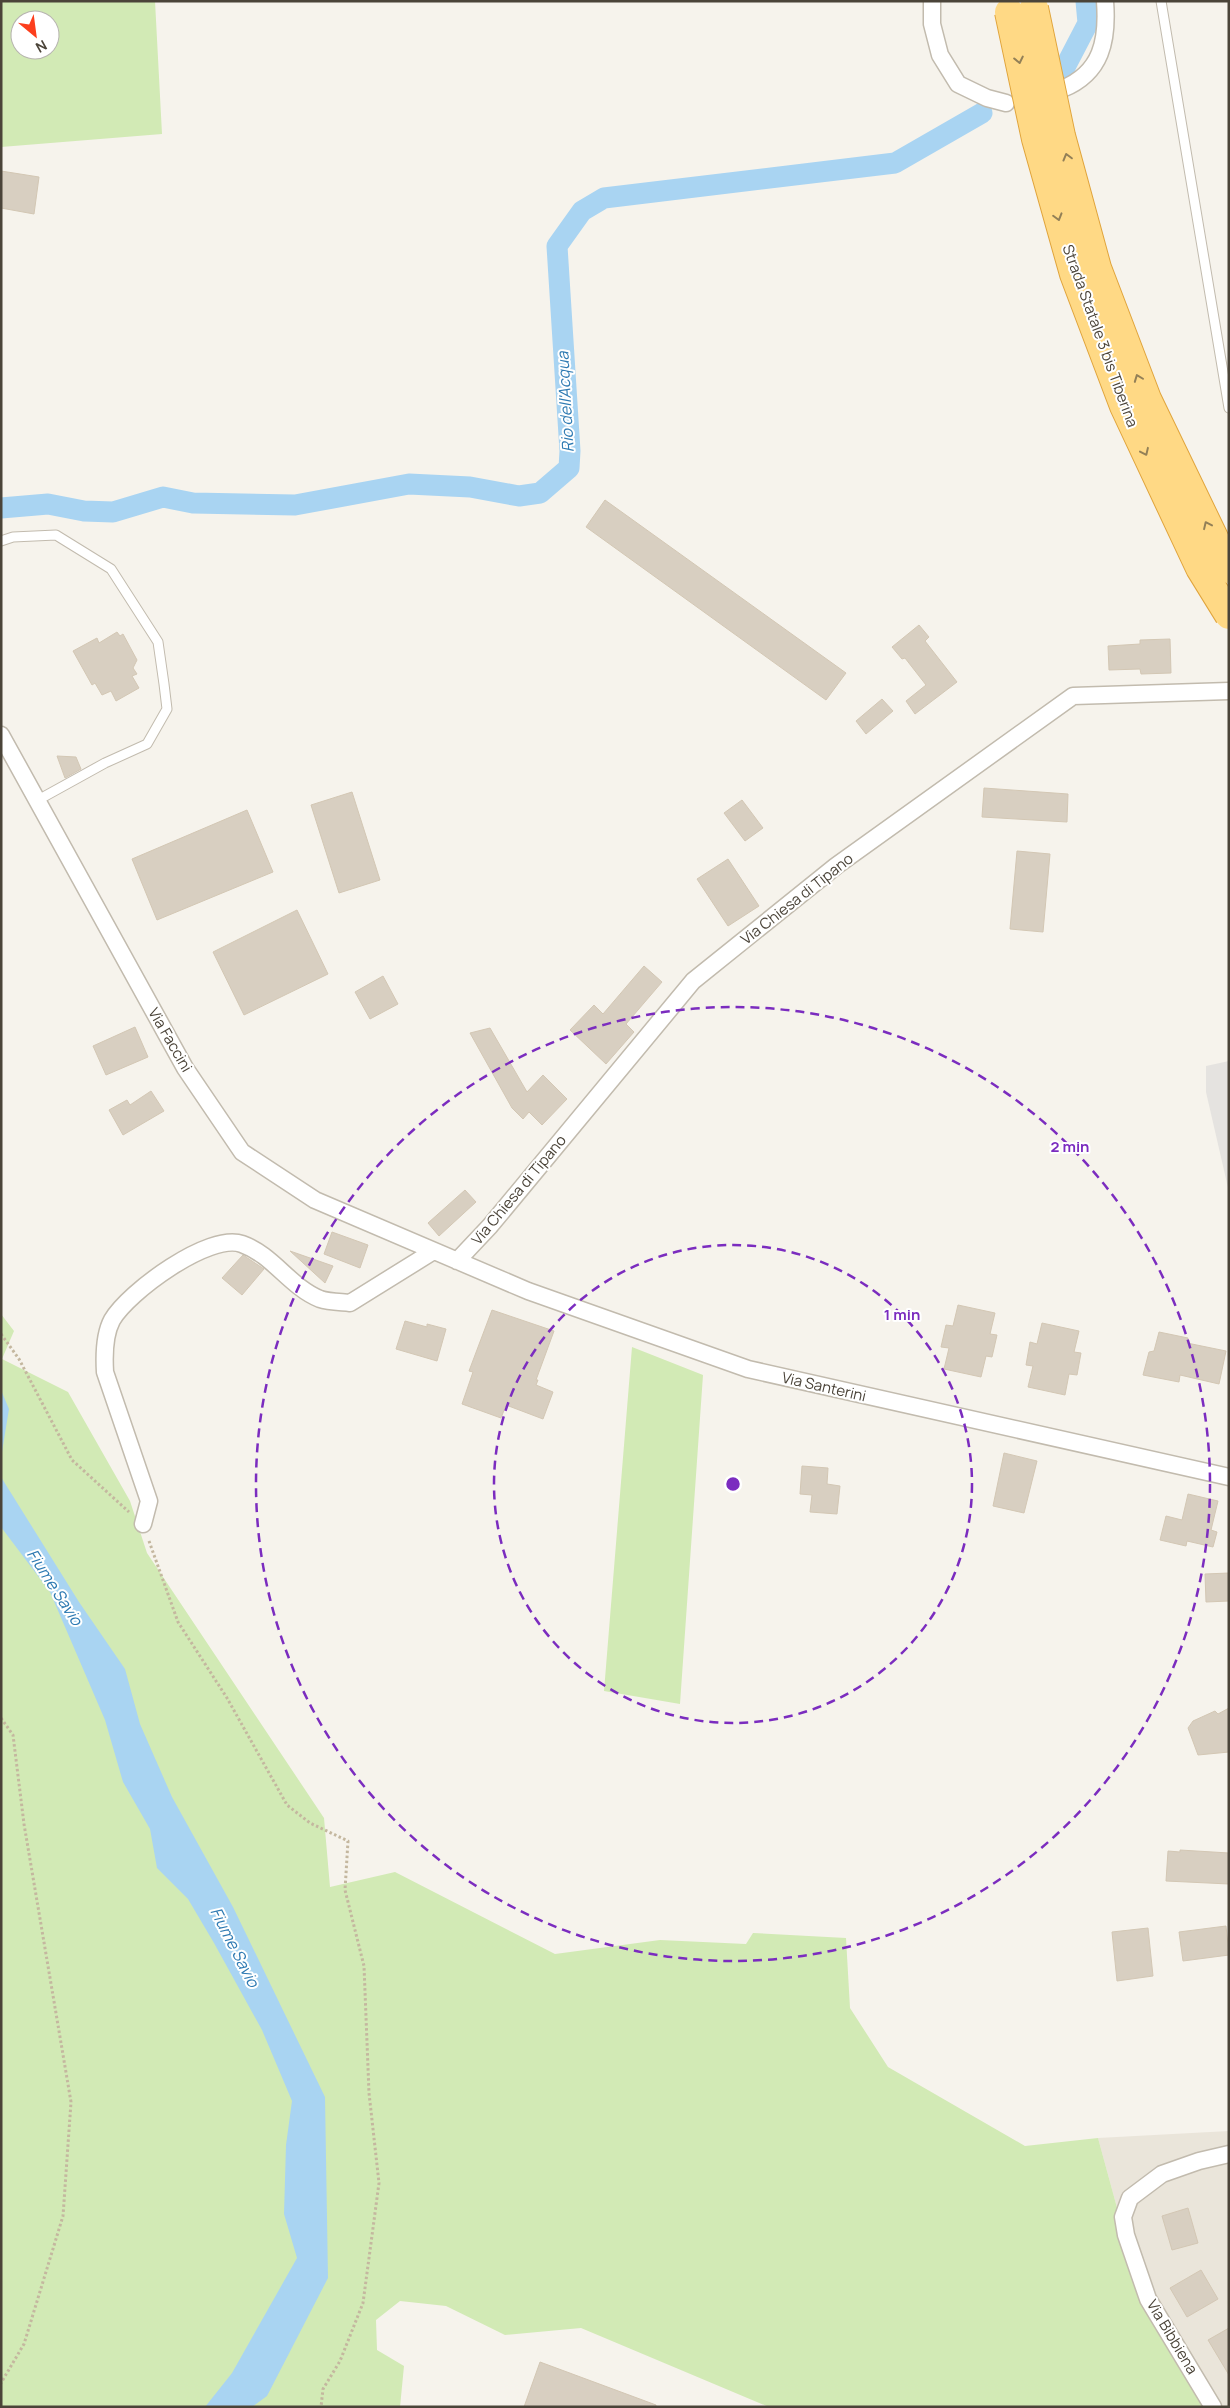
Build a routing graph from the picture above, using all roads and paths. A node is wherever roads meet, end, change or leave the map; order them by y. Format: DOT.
graph roads {
  1 [pos="932,1"];
  2 [pos="1105,1"];
  3 [pos="1161,1"];
  4 [pos="1062,89"];
  5 [pos="1006,103"];
  6 [pos="1229,408"];
  7 [pos="1,541"];
  8 [pos="1229,569"];
  9 [pos="1229,615"];
  10 [pos="1229,691"];
  11 [pos="1,735"];
  12 [pos="38,800"];
  13 [pos="432,1252"];
  14 [pos="458,1261"];
  15 [pos="1,1334"];
  16 [pos="1229,1477"];
  17 [pos="142,1524"];
  18 [pos="1,1718"];
  19 [pos="1229,2154"];
  20 [pos="1,2383"];
  21 [pos="321,2407"];
  22 [pos="1214,2407"];
  1 -- 5 [label="street"];
  2 -- 4 [label="street"];
  3 -- 6 [label="lane"];
  7 -- 12 [label="lane"];
  8 -- 9 [label="highway, Strada Statale 3 bis Tiberina, one-way, bridge"];
  10 -- 14 [label="street, Via Chiesa di Tipano"];
  11 -- 12 [label="street, Via Faccini"];
  12 -- 13 [label="street, Via Faccini"];
  13 -- 14 [label="street, Via Santerini"];
  13 -- 17 [label="street"];
  14 -- 16 [label="street, Via Santerini"];
  15 -- 17 [label="path"];
  17 -- 21 [label="path"];
  18 -- 20 [label="path"];
  19 -- 22 [label="street, Via Bibbiena"];
}
